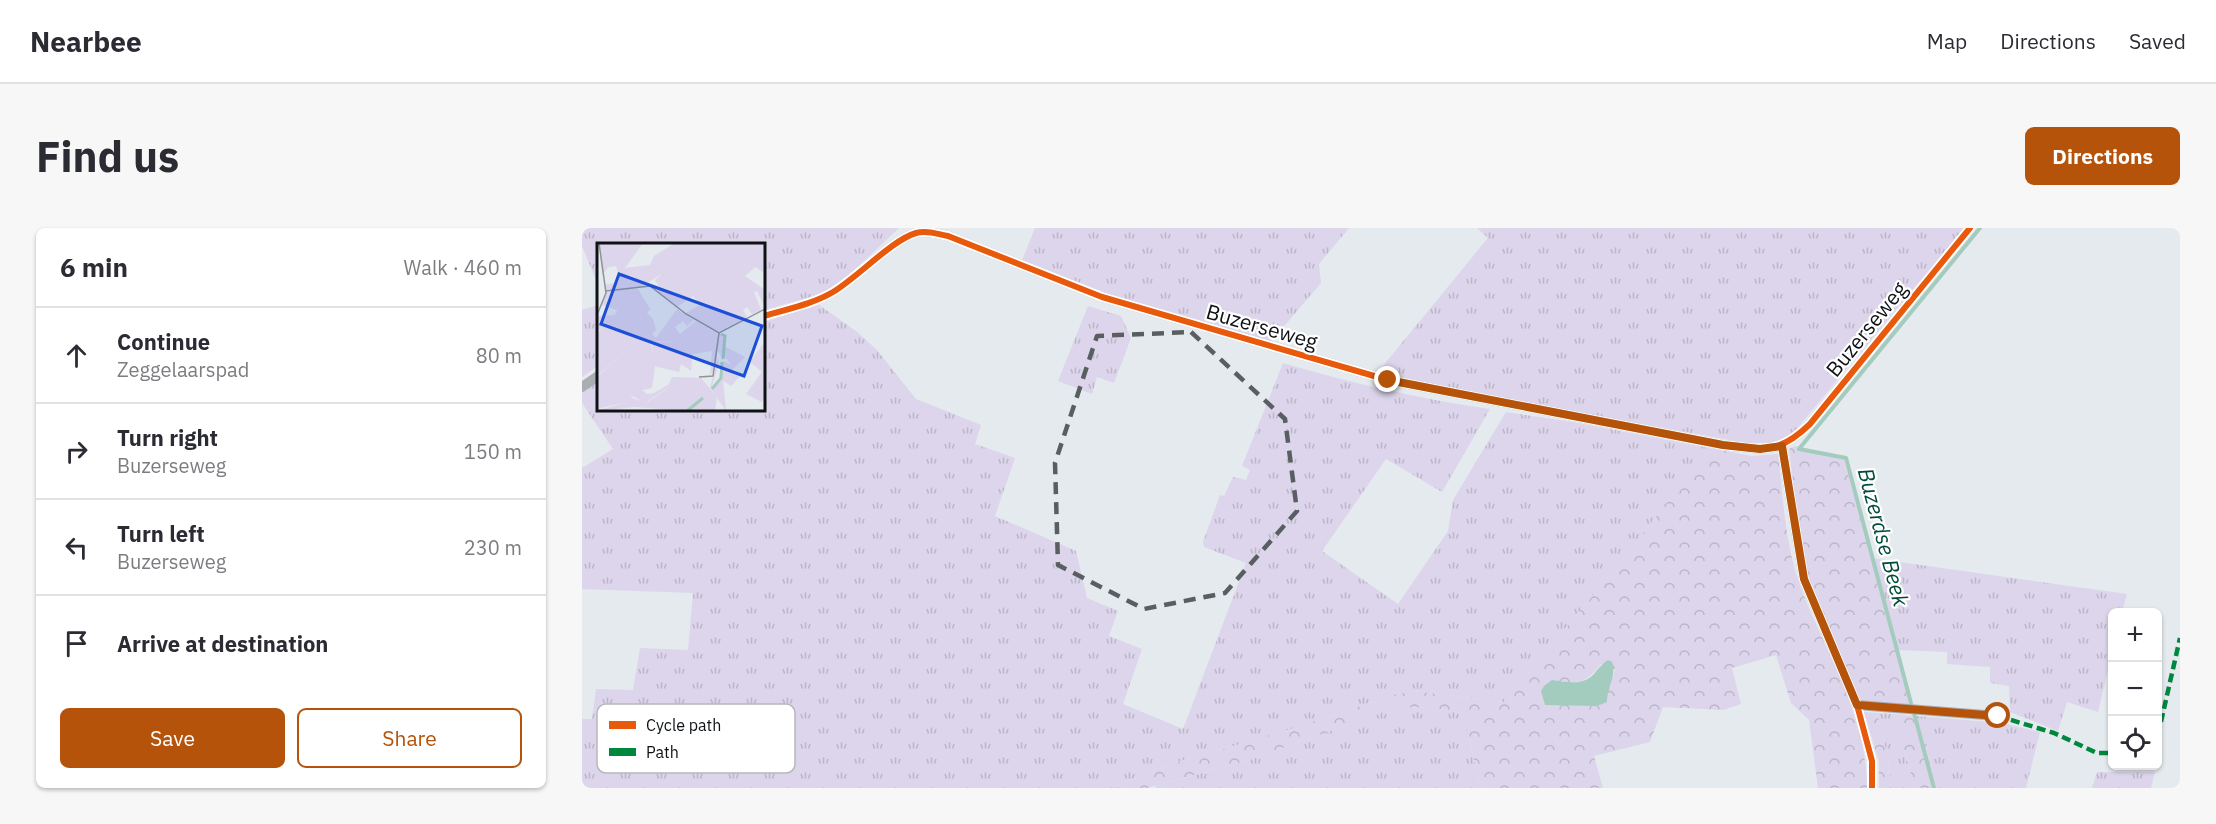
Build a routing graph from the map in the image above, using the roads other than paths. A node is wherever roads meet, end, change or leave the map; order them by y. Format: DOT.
graph roads {
  1 [pos="1970,228"];
  2 [pos="765,316"];
  3 [pos="597,377"];
  4 [pos="582,387"];
  5 [pos="1782,446"];
  6 [pos="1857,705"];
  7 [pos="1998,716"];
  8 [pos="1872,788"];
  1 -- 5 [label="street, Buzerseweg"];
  2 -- 5 [label="street, Buzerseweg"];
  3 -- 4 [label="street"];
  5 -- 6 [label="street"];
  6 -- 7 [label="street"];
  6 -- 8 [label="street"];
}
